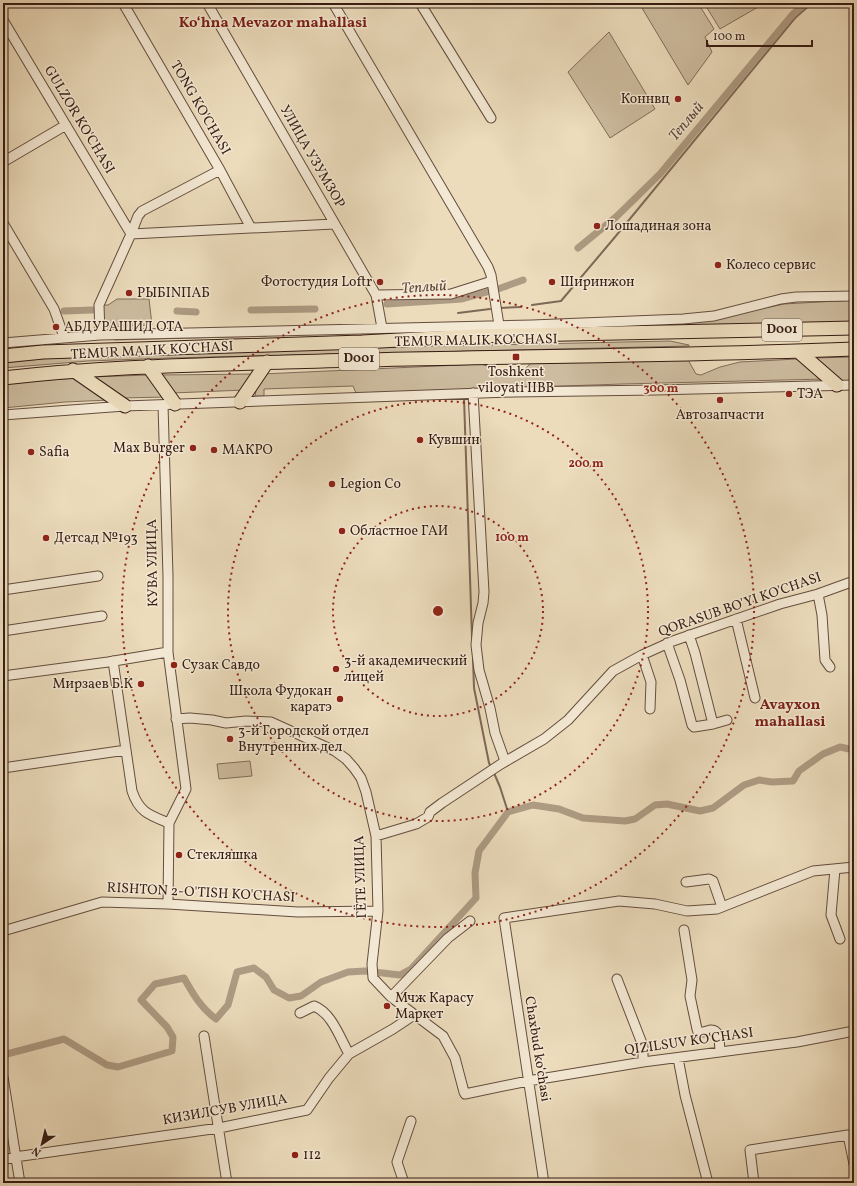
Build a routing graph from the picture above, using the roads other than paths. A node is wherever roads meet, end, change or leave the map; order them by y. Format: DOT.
graph roads {
  1 [pos="123,3"];
  2 [pos="207,3"];
  3 [pos="333,3"];
  4 [pos="420,3"];
  5 [pos="3,20"];
  6 [pos="491,118"];
  7 [pos="66,125"];
  8 [pos="3,162"];
  9 [pos="220,170"];
  10 [pos="3,223"];
  11 [pos="334,224"];
  12 [pos="251,228"];
  13 [pos="131,234"];
  14 [pos="492,281"];
  15 [pos="376,295"];
  16 [pos="854,296"];
  17 [pos="594,322"];
  18 [pos="499,325"];
  19 [pos="480,326"];
  20 [pos="382,328"];
  21 [pos="854,328"];
  22 [pos="711,332"];
  23 [pos="609,334"];
  24 [pos="100,335"];
  25 [pos="64,337"];
  26 [pos="469,337"];
  27 [pos="3,343"];
  28 [pos="854,349"];
  29 [pos="798,351"];
  30 [pos="715,353"];
  31 [pos="3,356"];
  32 [pos="266,362"];
  33 [pos="148,366"];
  34 [pos="73,370"];
  35 [pos="3,378"];
  36 [pos="837,385"];
  37 [pos="854,385"];
  38 [pos="474,393"];
  39 [pos="240,402"];
  40 [pos="169,404"];
  41 [pos="125,406"];
  42 [pos="3,414"];
  43 [pos="98,576"];
  44 [pos="854,581"];
  45 [pos="3,590"];
  46 [pos="818,594"];
  47 [pos="102,616"];
  48 [pos="736,619"];
  49 [pos="3,631"];
  50 [pos="689,635"];
  51 [pos="667,644"];
  52 [pos="168,652"];
  53 [pos="642,655"];
  54 [pos="113,661"];
  55 [pos="830,668"];
  56 [pos="3,676"];
  57 [pos="755,698"];
  58 [pos="650,708"];
  59 [pos="176,719"];
  60 [pos="727,720"];
  61 [pos="713,724"];
  62 [pos="126,750"];
  63 [pos="505,761"];
  64 [pos="3,768"];
  65 [pos="169,822"];
  66 [pos="376,836"];
  67 [pos="854,867"];
  68 [pos="835,868"];
  69 [pos="686,882"];
  70 [pos="168,904"];
  71 [pos="722,907"];
  72 [pos="378,911"];
  73 [pos="470,921"];
  74 [pos="684,930"];
  75 [pos="3,931"];
  76 [pos="840,939"];
  77 [pos="617,979"];
  78 [pos="391,997"];
  79 [pos="300,1013"];
  80 [pos="414,1015"];
  81 [pos="854,1031"];
  82 [pos="204,1036"];
  83 [pos="720,1051"];
  84 [pos="349,1054"];
  85 [pos="678,1058"];
  86 [pos="643,1062"];
  87 [pos="3,1077"];
  88 [pos="528,1081"];
  89 [pos="411,1121"];
  90 [pos="219,1128"];
  91 [pos="15,1157"];
  92 [pos="3,1160"];
  93 [pos="854,1164"];
  94 [pos="20,1183"];
  95 [pos="227,1183"];
  96 [pos="404,1183"];
  97 [pos="544,1183"];
  98 [pos="708,1183"];
  99 [pos="754,1183"];
  1 -- 9 [label="street, TONG KO'CHASI"];
  2 -- 11 [label="street, УЛИЦА УЗУМЗОР"];
  3 -- 14 [label="street"];
  4 -- 6 [label="street"];
  5 -- 7 [label="street, GULZOR KO'CHASI"];
  7 -- 8 [label="street"];
  7 -- 13 [label="street, GULZOR KO'CHASI"];
  9 -- 12 [label="street, TONG KO'CHASI"];
  9 -- 13 [label="street"];
  10 -- 25 [label="street"];
  11 -- 12 [label="street"];
  11 -- 15 [label="street, УЛИЦА УЗУМЗОР"];
  12 -- 13 [label="street"];
  13 -- 24 [label="street"];
  14 -- 15 [label="street"];
  14 -- 18 [label="street"];
  15 -- 20 [label="street, УЛИЦА УЗУМЗОР"];
  16 -- 17 [label="street"];
  17 -- 18 [label="street"];
  17 -- 23 [label="street"];
  18 -- 19 [label="street"];
  19 -- 20 [label="street"];
  19 -- 26 [label="street"];
  20 -- 24 [label="street"];
  21 -- 22 [label="highway, TEMUR MALIK KO'CHASI / D001"];
  22 -- 23 [label="highway, TEMUR MALIK KO'CHASI / D001"];
  22 -- 30 [label="highway"];
  23 -- 26 [label="highway, TEMUR MALIK KO'CHASI / D001"];
  24 -- 25 [label="street"];
  25 -- 27 [label="street"];
  26 -- 31 [label="highway, TEMUR MALIK KO'CHASI / D001"];
  28 -- 29 [label="highway, TEMUR MALIK KO'CHASI / D001"];
  29 -- 30 [label="highway, TEMUR MALIK KO'CHASI / D001"];
  29 -- 36 [label="highway"];
  30 -- 32 [label="highway, TEMUR MALIK KO'CHASI / D001"];
  32 -- 33 [label="highway, TEMUR MALIK KO'CHASI / D001"];
  32 -- 39 [label="highway"];
  33 -- 34 [label="highway, TEMUR MALIK KO'CHASI / D001"];
  33 -- 40 [label="highway"];
  34 -- 35 [label="highway, TEMUR MALIK KO'CHASI / D001"];
  34 -- 41 [label="highway"];
  36 -- 37 [label="street"];
  36 -- 38 [label="street"];
  38 -- 39 [label="street"];
  38 -- 63 [label="street"];
  39 -- 40 [label="street"];
  40 -- 41 [label="street"];
  40 -- 52 [label="street, КУВА УЛИЦА"];
  41 -- 42 [label="street"];
  43 -- 45 [label="street"];
  44 -- 46 [label="street, QORASUB BO'YI KO'CHASI"];
  46 -- 48 [label="street, QORASUB BO'YI KO'CHASI"];
  46 -- 55 [label="street"];
  47 -- 49 [label="street"];
  48 -- 50 [label="street, QORASUB BO'YI KO'CHASI"];
  48 -- 57 [label="street"];
  50 -- 51 [label="street, QORASUB BO'YI KO'CHASI"];
  50 -- 61 [label="street"];
  51 -- 53 [label="street, QORASUB BO'YI KO'CHASI"];
  51 -- 61 [label="street"];
  52 -- 54 [label="street"];
  52 -- 59 [label="street, КУВА УЛИЦА"];
  53 -- 58 [label="street"];
  53 -- 63 [label="street, QORASUB BO'YI KO'CHASI"];
  54 -- 56 [label="street"];
  54 -- 62 [label="street"];
  59 -- 65 [label="street, КУВА УЛИЦА"];
  59 -- 66 [label="street, ГЁТЕ УЛИЦА"];
  60 -- 61 [label="street"];
  62 -- 64 [label="street"];
  62 -- 65 [label="street"];
  63 -- 66 [label="street, QORASUB BO'YI KO'CHASI"];
  65 -- 70 [label="street"];
  66 -- 72 [label="street, ГЁТЕ УЛИЦА"];
  67 -- 68 [label="street"];
  68 -- 71 [label="street"];
  68 -- 76 [label="street"];
  69 -- 71 [label="street"];
  70 -- 72 [label="street, RISHTON 2-O'TISH KO'CHASI"];
  70 -- 75 [label="street, RISHTON 2-O'TISH KO'CHASI"];
  71 -- 88 [label="street, Chaxbud koʻchasi"];
  72 -- 78 [label="street, ГЁТЕ УЛИЦА"];
  73 -- 78 [label="street"];
  74 -- 83 [label="street"];
  77 -- 86 [label="street"];
  78 -- 80 [label="street, ГЁТЕ УЛИЦА"];
  79 -- 84 [label="street"];
  80 -- 84 [label="street, КИЗИЛСУВ УЛИЦА"];
  80 -- 88 [label="street, ГЁТЕ УЛИЦА"];
  81 -- 83 [label="street, QIZILSUV KO'CHASI"];
  82 -- 90 [label="street"];
  83 -- 85 [label="street, QIZILSUV KO'CHASI"];
  84 -- 90 [label="street, КИЗИЛСУВ УЛИЦА"];
  85 -- 86 [label="street, QIZILSUV KO'CHASI"];
  85 -- 98 [label="street"];
  86 -- 88 [label="street, QIZILSUV KO'CHASI"];
  87 -- 91 [label="street"];
  88 -- 97 [label="street, Chaxbud koʻchasi"];
  89 -- 96 [label="street"];
  90 -- 91 [label="street, КИЗИЛСУВ УЛИЦА"];
  90 -- 95 [label="street"];
  91 -- 92 [label="street, КИЗИЛСУВ УЛИЦА"];
  91 -- 94 [label="street"];
  93 -- 99 [label="street"];
}
